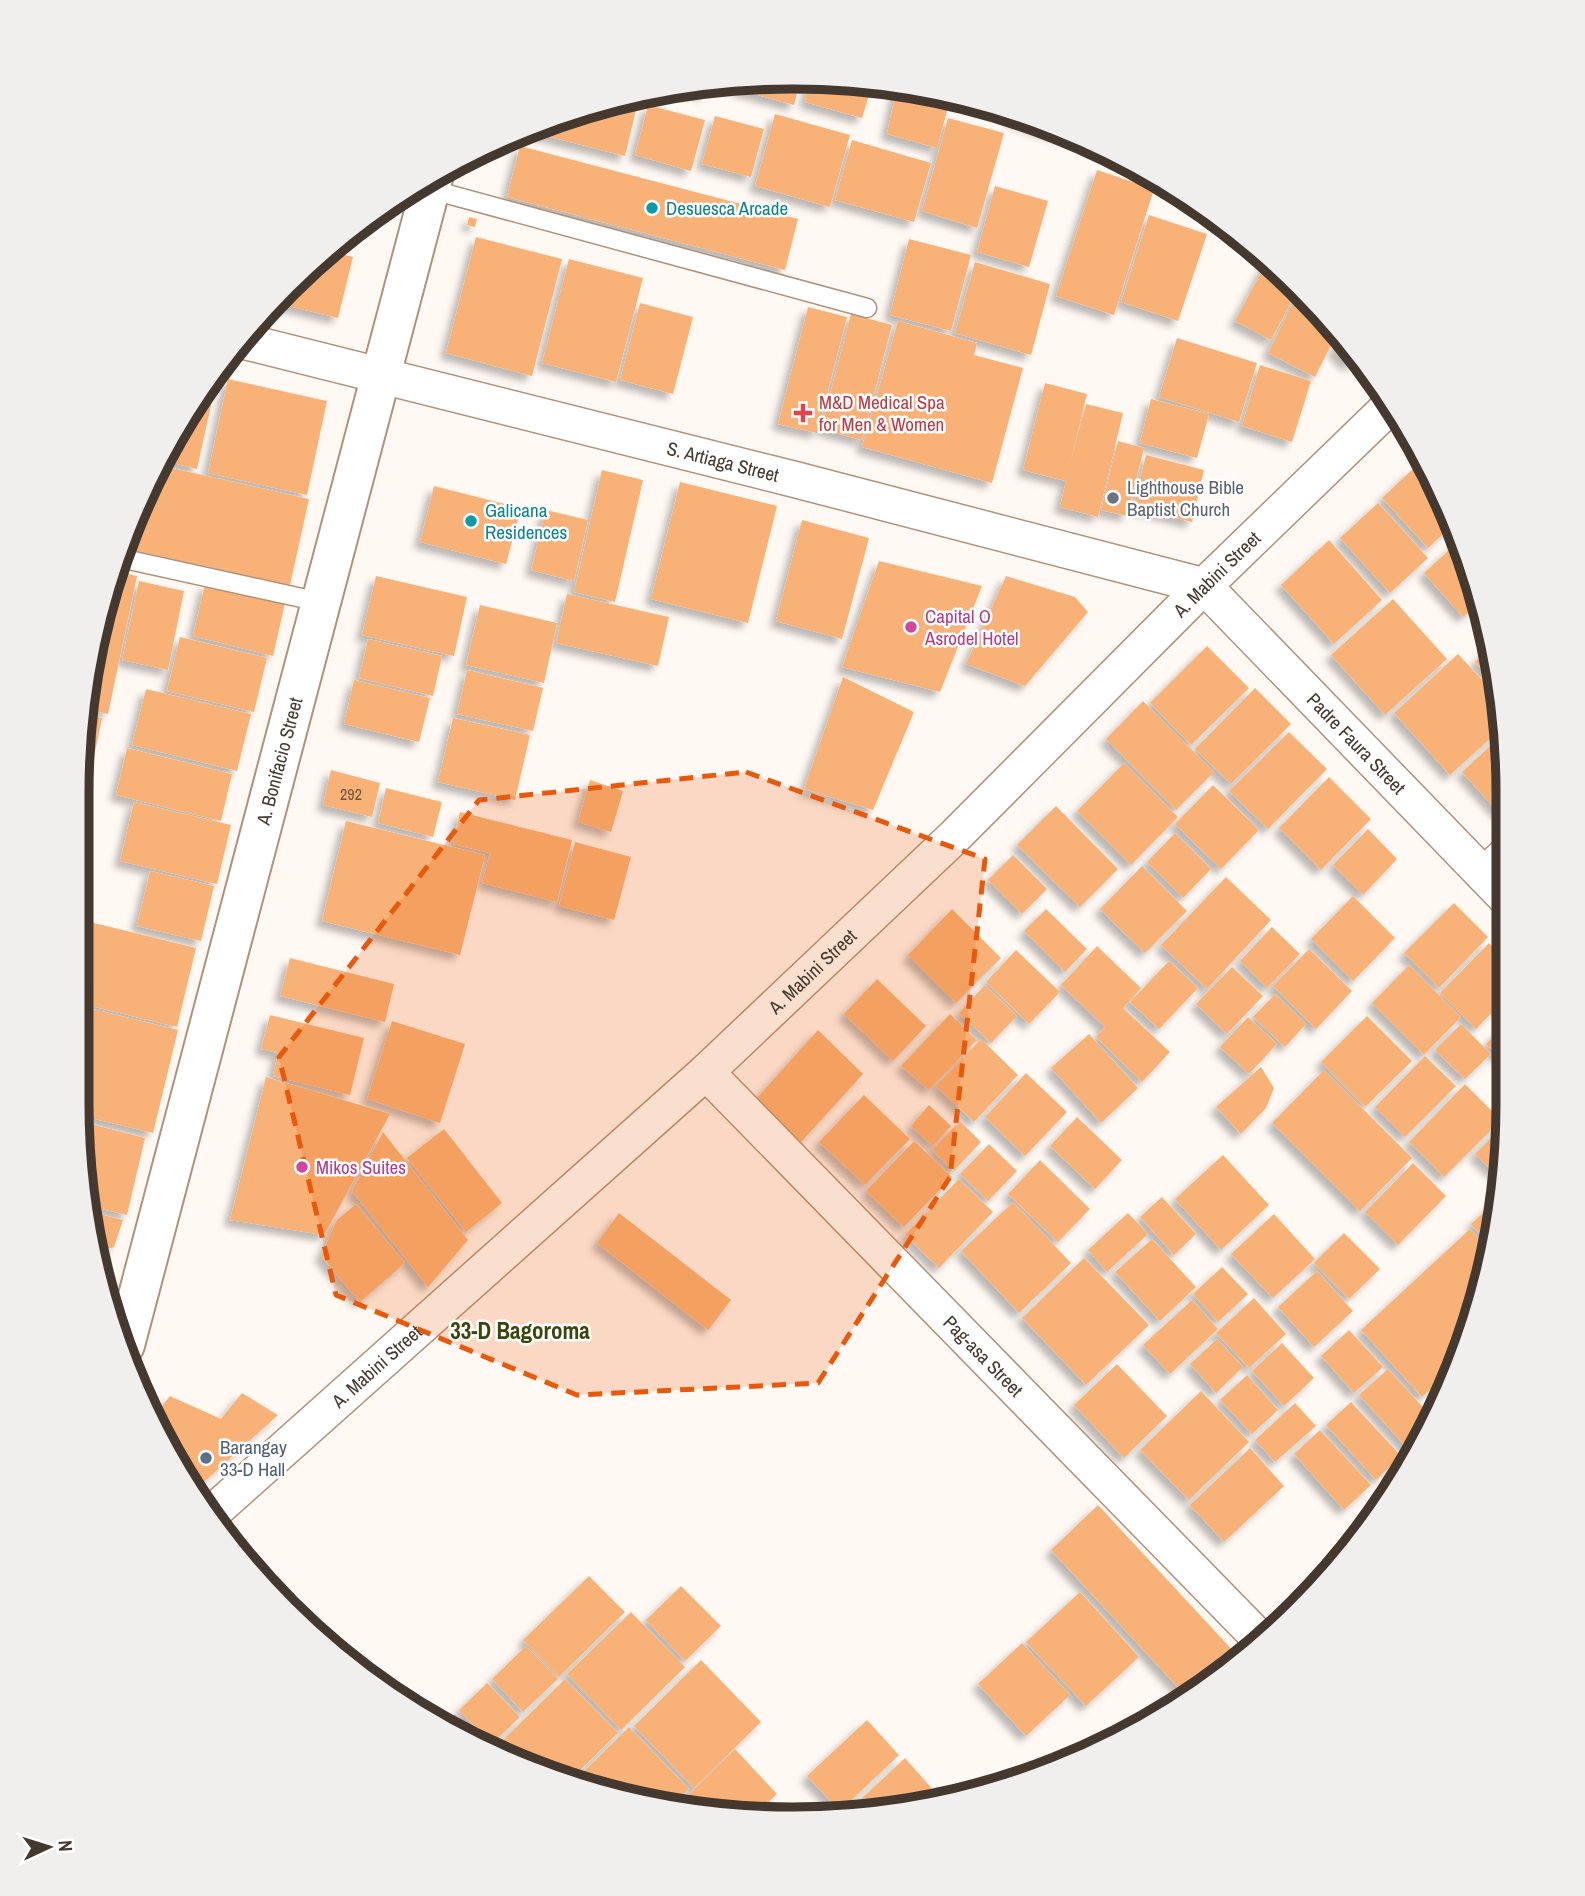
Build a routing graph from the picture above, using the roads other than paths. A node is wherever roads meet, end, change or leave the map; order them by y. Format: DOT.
graph roads {
  1 [pos="438,185"];
  2 [pos="429,191"];
  3 [pos="867,308"];
  4 [pos="252,343"];
  5 [pos="381,375"];
  6 [pos="1384,412"];
  7 [pos="129,560"];
  8 [pos="1204,586"];
  9 [pos="320,602"];
  10 [pos="1496,864"];
  11 [pos="706,1072"];
  12 [pos="128,1333"];
  13 [pos="218,1508"];
  14 [pos="1254,1633"];
  1 -- 3 [label="lane"];
  2 -- 5 [label="street, A. Bonifacio Street"];
  4 -- 5 [label="street, S. Artiaga Street"];
  5 -- 8 [label="street, S. Artiaga Street"];
  5 -- 9 [label="street, A. Bonifacio Street"];
  6 -- 8 [label="street, A. Mabini Street"];
  7 -- 9 [label="lane"];
  8 -- 10 [label="street, Padre Faura Street"];
  8 -- 11 [label="street, A. Mabini Street"];
  9 -- 12 [label="street, A. Bonifacio Street"];
  11 -- 13 [label="street, A. Mabini Street"];
  11 -- 14 [label="street, Pag-asa Street"];
}
